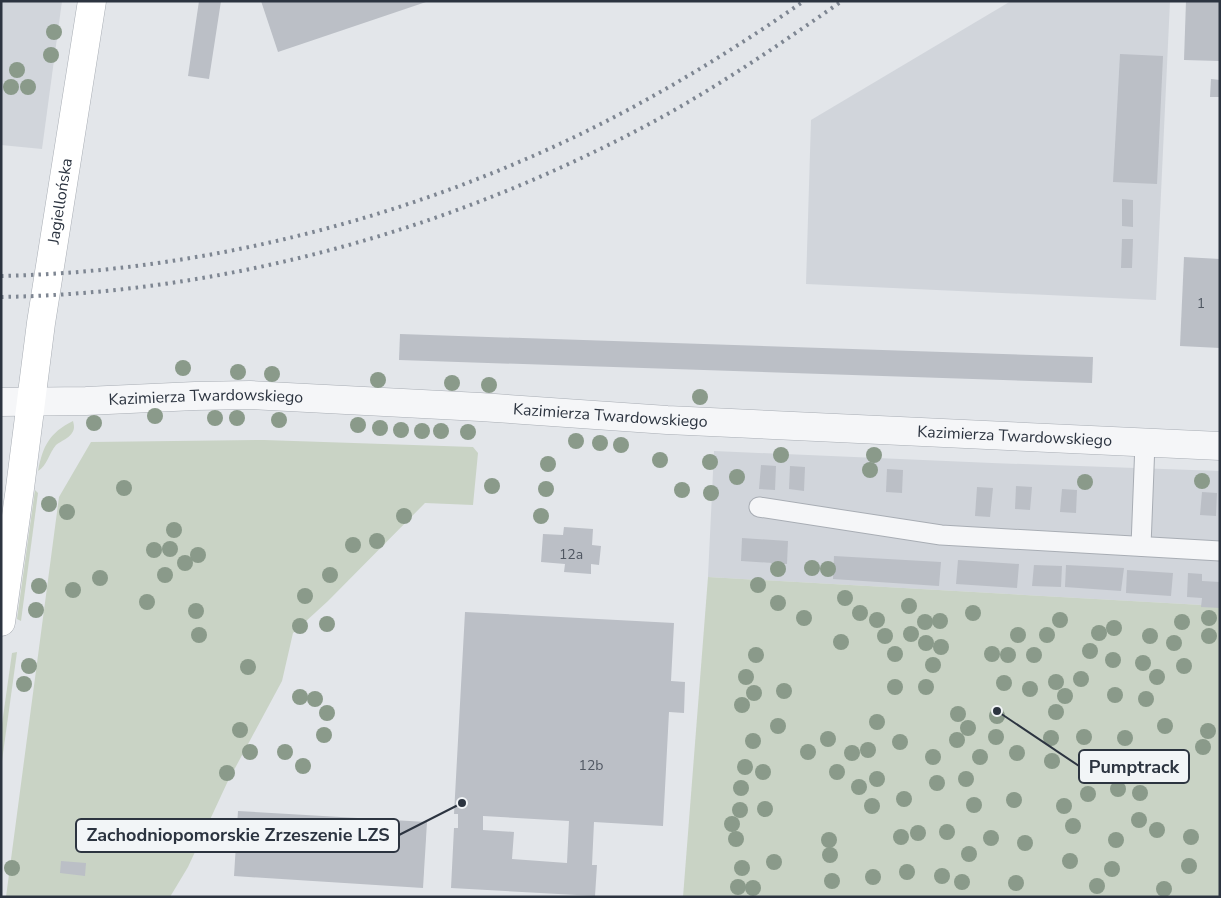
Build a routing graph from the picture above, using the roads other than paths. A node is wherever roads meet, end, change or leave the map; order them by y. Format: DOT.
graph roads {
  1 [pos="92,1"];
  2 [pos="1,402"];
  3 [pos="31,402"];
  4 [pos="1146,443"];
  5 [pos="1220,446"];
  6 [pos="759,507"];
  7 [pos="1141,546"];
  8 [pos="1220,551"];
  9 [pos="2,609"];
  1 -- 3 [label="street, Jagiellońska"];
  2 -- 3 [label="street, Kazimierza Twardowskiego"];
  3 -- 4 [label="street, Kazimierza Twardowskiego"];
  3 -- 9 [label="street, Jagiellońska"];
  4 -- 5 [label="street, Kazimierza Twardowskiego"];
  4 -- 7 [label="lane"];
  6 -- 7 [label="lane"];
  7 -- 8 [label="lane"];
}
